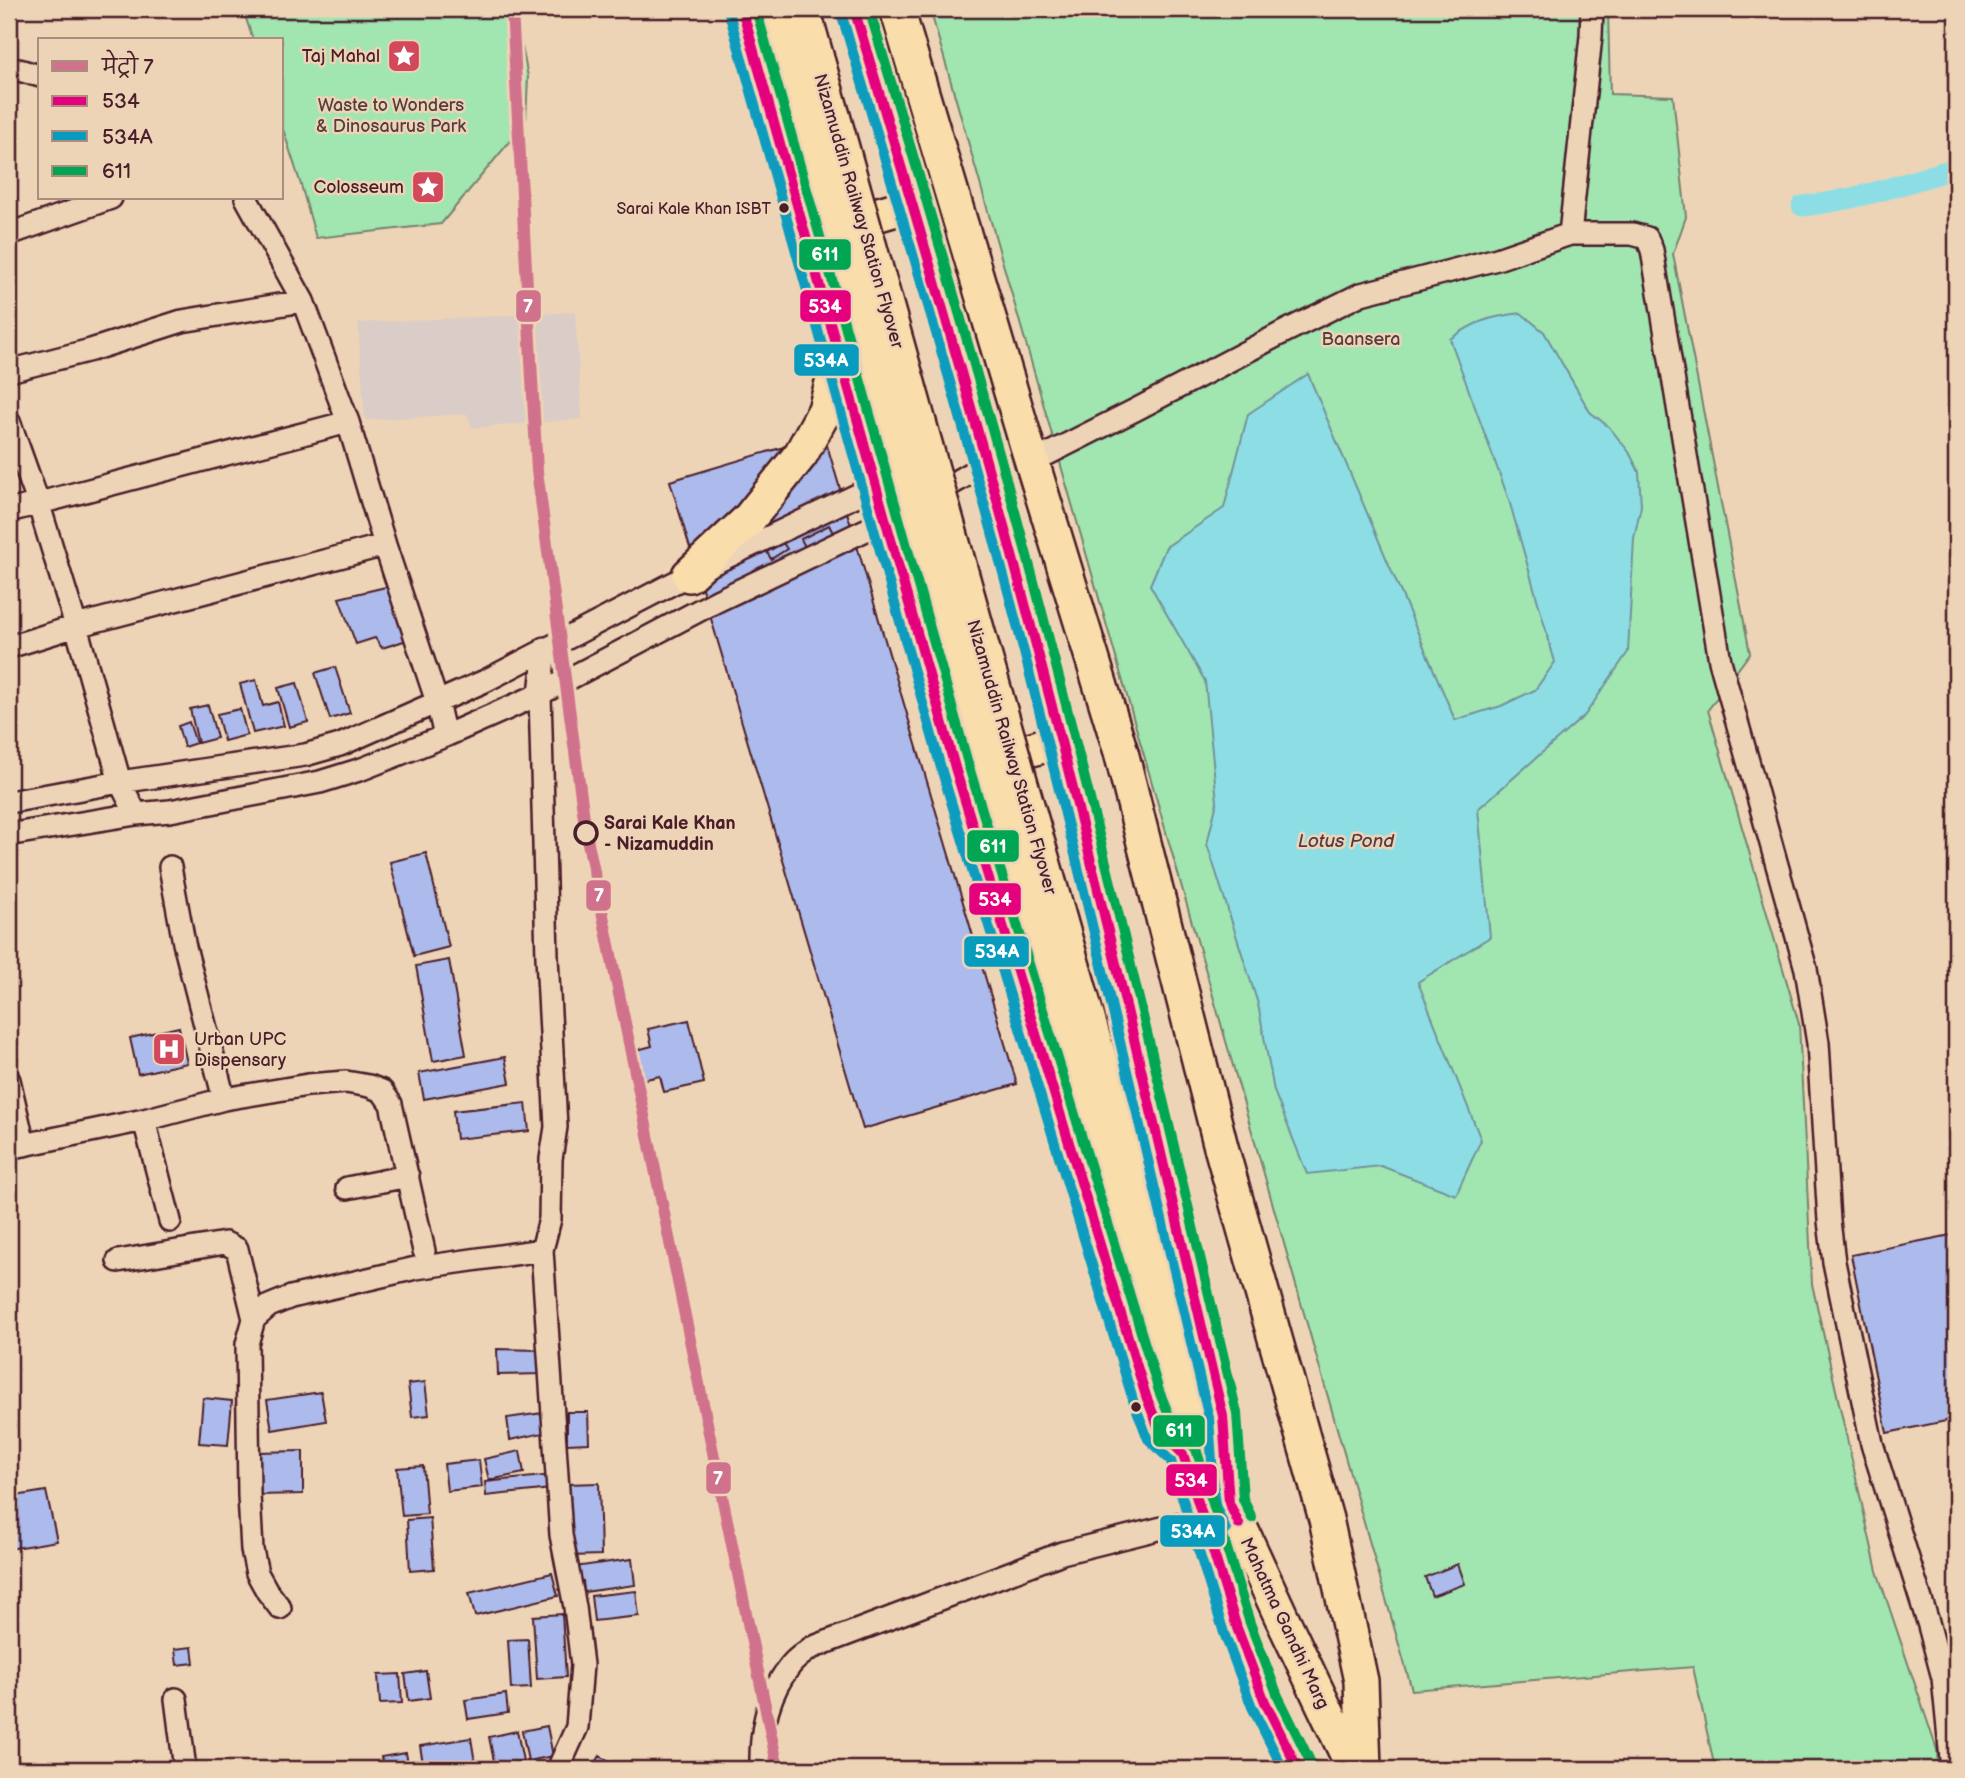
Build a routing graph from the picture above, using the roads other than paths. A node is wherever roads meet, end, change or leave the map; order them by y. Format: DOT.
graph roads {
  1 [pos="741,9"];
  2 [pos="770,9"];
  3 [pos="802,9"];
  4 [pos="854,9"];
  5 [pos="897,9"];
  6 [pos="1592,9"];
  7 [pos="19,70"];
  8 [pos="38,75"];
  9 [pos="105,200"];
  10 [pos="247,200"];
  11 [pos="913,204"];
  12 [pos="9,234"];
  13 [pos="1570,234"];
  14 [pos="806,235"];
  15 [pos="303,301"];
  16 [pos="834,335"];
  17 [pos="9,372"];
  18 [pos="9,421"];
  19 [pos="348,422"];
  20 [pos="1032,462"];
  21 [pos="988,463"];
  22 [pos="876,486"];
  23 [pos="38,502"];
  24 [pos="9,511"];
  25 [pos="886,521"];
  26 [pos="385,545"];
  27 [pos="689,575"];
  28 [pos="76,626"];
  29 [pos="9,647"];
  30 [pos="545,648"];
  31 [pos="540,694"];
  32 [pos="437,702"];
  33 [pos="445,736"];
  34 [pos="1061,741"];
  35 [pos="956,771"];
  36 [pos="120,782"];
  37 [pos="9,802"];
  38 [pos="136,814"];
  39 [pos="9,832"];
  40 [pos="170,867"];
  41 [pos="9,1080"];
  42 [pos="224,1100"];
  43 [pos="144,1120"];
  44 [pos="17,1147"];
  45 [pos="408,1176"];
  46 [pos="347,1188"];
  47 [pos="170,1221"];
  48 [pos="542,1250"];
  49 [pos="424,1251"];
  50 [pos="118,1261"];
  51 [pos="1142,1261"];
  52 [pos="254,1320"];
  53 [pos="1183,1454"];
  54 [pos="1216,1510"];
  55 [pos="280,1608"];
  56 [pos="176,1699"];
  57 [pos="186,1769"];
  58 [pos="558,1769"];
  59 [pos="761,1769"];
  60 [pos="1298,1769"];
  61 [pos="1354,1769"];
  62 [pos="1364,1769"];
  63 [pos="1952,1769"];
  1 -- 14 [label="main road, Mahatma Gandhi Marg"];
  2 -- 51 [label="highway, Nizamuddin Railway Station Flyover, bridge"];
  3 -- 51 [label="highway, Nizamuddin Railway Station Flyover, bridge"];
  4 -- 11 [label="main road, Mahatma Gandhi Marg"];
  5 -- 20 [label="main road"];
  6 -- 13 [label="street"];
  7 -- 8 [label="street"];
  9 -- 12 [label="street"];
  10 -- 15 [label="street"];
  11 -- 14 [label="main road"];
  11 -- 21 [label="main road, Mahatma Gandhi Marg"];
  13 -- 20 [label="street"];
  13 -- 63 [label="street"];
  14 -- 16 [label="main road, Mahatma Gandhi Marg"];
  15 -- 17 [label="street"];
  15 -- 19 [label="street"];
  16 -- 22 [label="main road, Mahatma Gandhi Marg"];
  16 -- 27 [label="main road"];
  18 -- 23 [label="street"];
  19 -- 23 [label="street"];
  19 -- 26 [label="street"];
  20 -- 62 [label="main road"];
  21 -- 22 [label="street"];
  21 -- 25 [label="street"];
  21 -- 34 [label="main road, Mahatma Gandhi Marg"];
  22 -- 25 [label="main road, Mahatma Gandhi Marg"];
  22 -- 27 [label="street"];
  23 -- 24 [label="street"];
  23 -- 28 [label="street"];
  25 -- 31 [label="street"];
  25 -- 35 [label="main road, Mahatma Gandhi Marg"];
  26 -- 28 [label="street"];
  26 -- 32 [label="street"];
  27 -- 30 [label="street"];
  28 -- 29 [label="street"];
  28 -- 36 [label="street"];
  30 -- 31 [label="street"];
  30 -- 32 [label="street"];
  31 -- 33 [label="street"];
  31 -- 48 [label="street"];
  32 -- 33 [label="street"];
  32 -- 36 [label="street"];
  33 -- 38 [label="street"];
  34 -- 35 [label="main road"];
  34 -- 54 [label="main road, Mahatma Gandhi Marg"];
  35 -- 53 [label="main road, Mahatma Gandhi Marg"];
  36 -- 37 [label="street"];
  36 -- 38 [label="street"];
  38 -- 39 [label="street"];
  40 -- 42 [label="street"];
  41 -- 44 [label="street"];
  42 -- 43 [label="street"];
  42 -- 45 [label="street"];
  43 -- 44 [label="street"];
  43 -- 47 [label="street"];
  45 -- 46 [label="street"];
  45 -- 49 [label="street"];
  48 -- 52 [label="street"];
  48 -- 58 [label="street"];
  50 -- 52 [label="street"];
  51 -- 53 [label="highway, Nizamuddin Railway Station Flyover"];
  51 -- 54 [label="highway, Nizamuddin Railway Station Flyover"];
  52 -- 55 [label="street"];
  53 -- 54 [label="main road, Mahatma Gandhi Marg"];
  54 -- 59 [label="street"];
  54 -- 60 [label="main road, Mahatma Gandhi Marg"];
  54 -- 61 [label="main road, Mahatma Gandhi Marg"];
  56 -- 57 [label="street"];
}
